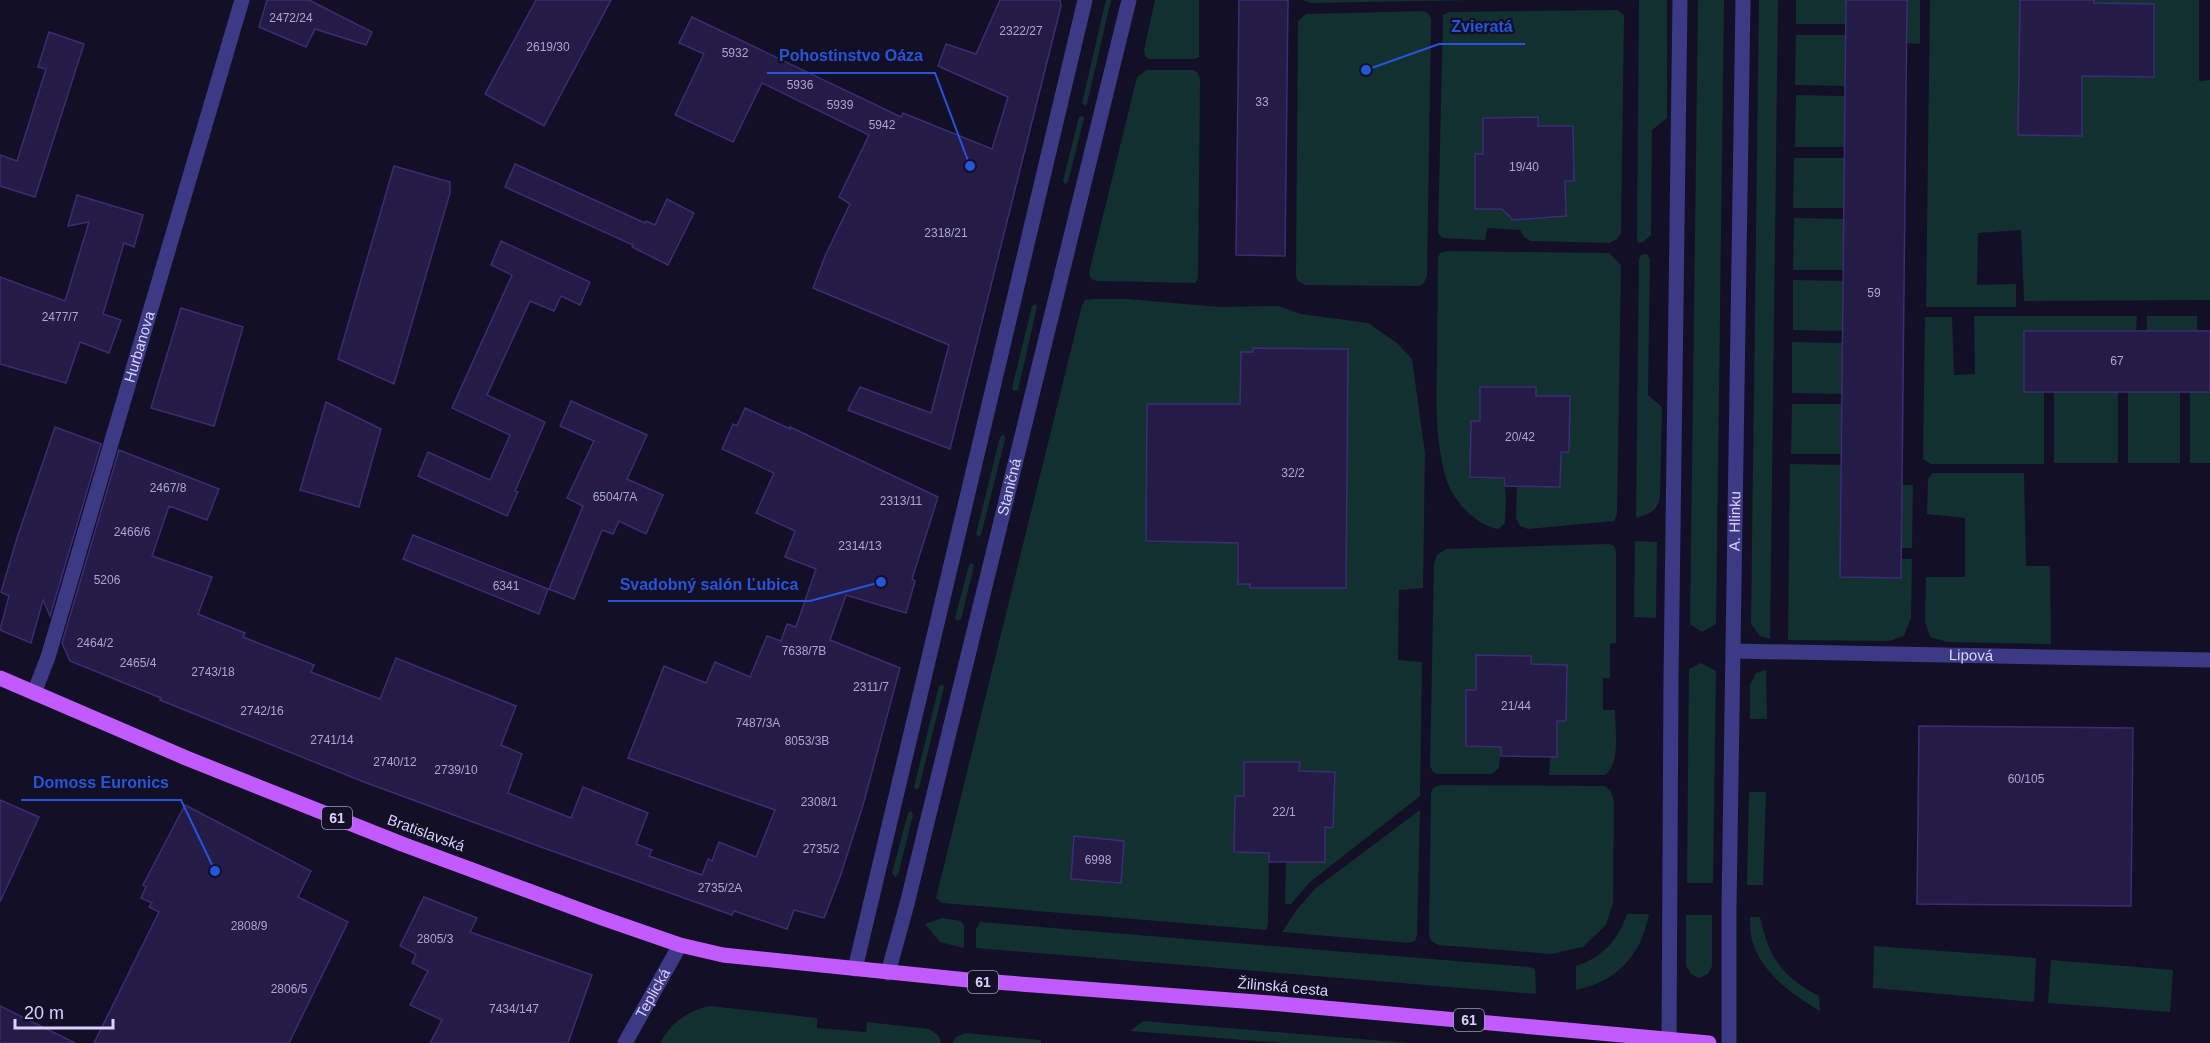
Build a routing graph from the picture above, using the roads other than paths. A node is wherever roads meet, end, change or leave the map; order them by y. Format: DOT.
graph roads {
  1 [pos="242,0"];
  2 [pos="1086,0"];
  3 [pos="1129,0"];
  4 [pos="1680,0"];
  5 [pos="1743,0"];
  6 [pos="1733,651"];
  7 [pos="2210,660"];
  8 [pos="0,678"];
  9 [pos="34,693"];
  10 [pos="680,945"];
  11 [pos="855,969"];
  12 [pos="888,973"];
  13 [pos="1669,1041"];
  14 [pos="625,1043"];
  15 [pos="1708,1043"];
  16 [pos="1729,1043"];
  1 -- 9 [label="street, Hurbanova"];
  2 -- 11 [label="street"];
  3 -- 12 [label="street, Staničná"];
  4 -- 13 [label="street"];
  5 -- 6 [label="street, A. Hlinku"];
  6 -- 7 [label="street, Lipová"];
  6 -- 16 [label="street, A. Hlinku"];
  8 -- 9 [label="main road, Bratislavská / 61"];
  9 -- 10 [label="main road, Bratislavská / 61"];
  10 -- 11 [label="main road, Bratislavská / 61"];
  10 -- 14 [label="street, Teplická"];
  11 -- 12 [label="main road, Žilinská cesta / 61"];
  12 -- 13 [label="main road, Žilinská cesta / 61"];
  13 -- 15 [label="main road, Žilinská cesta / 61"];
}
